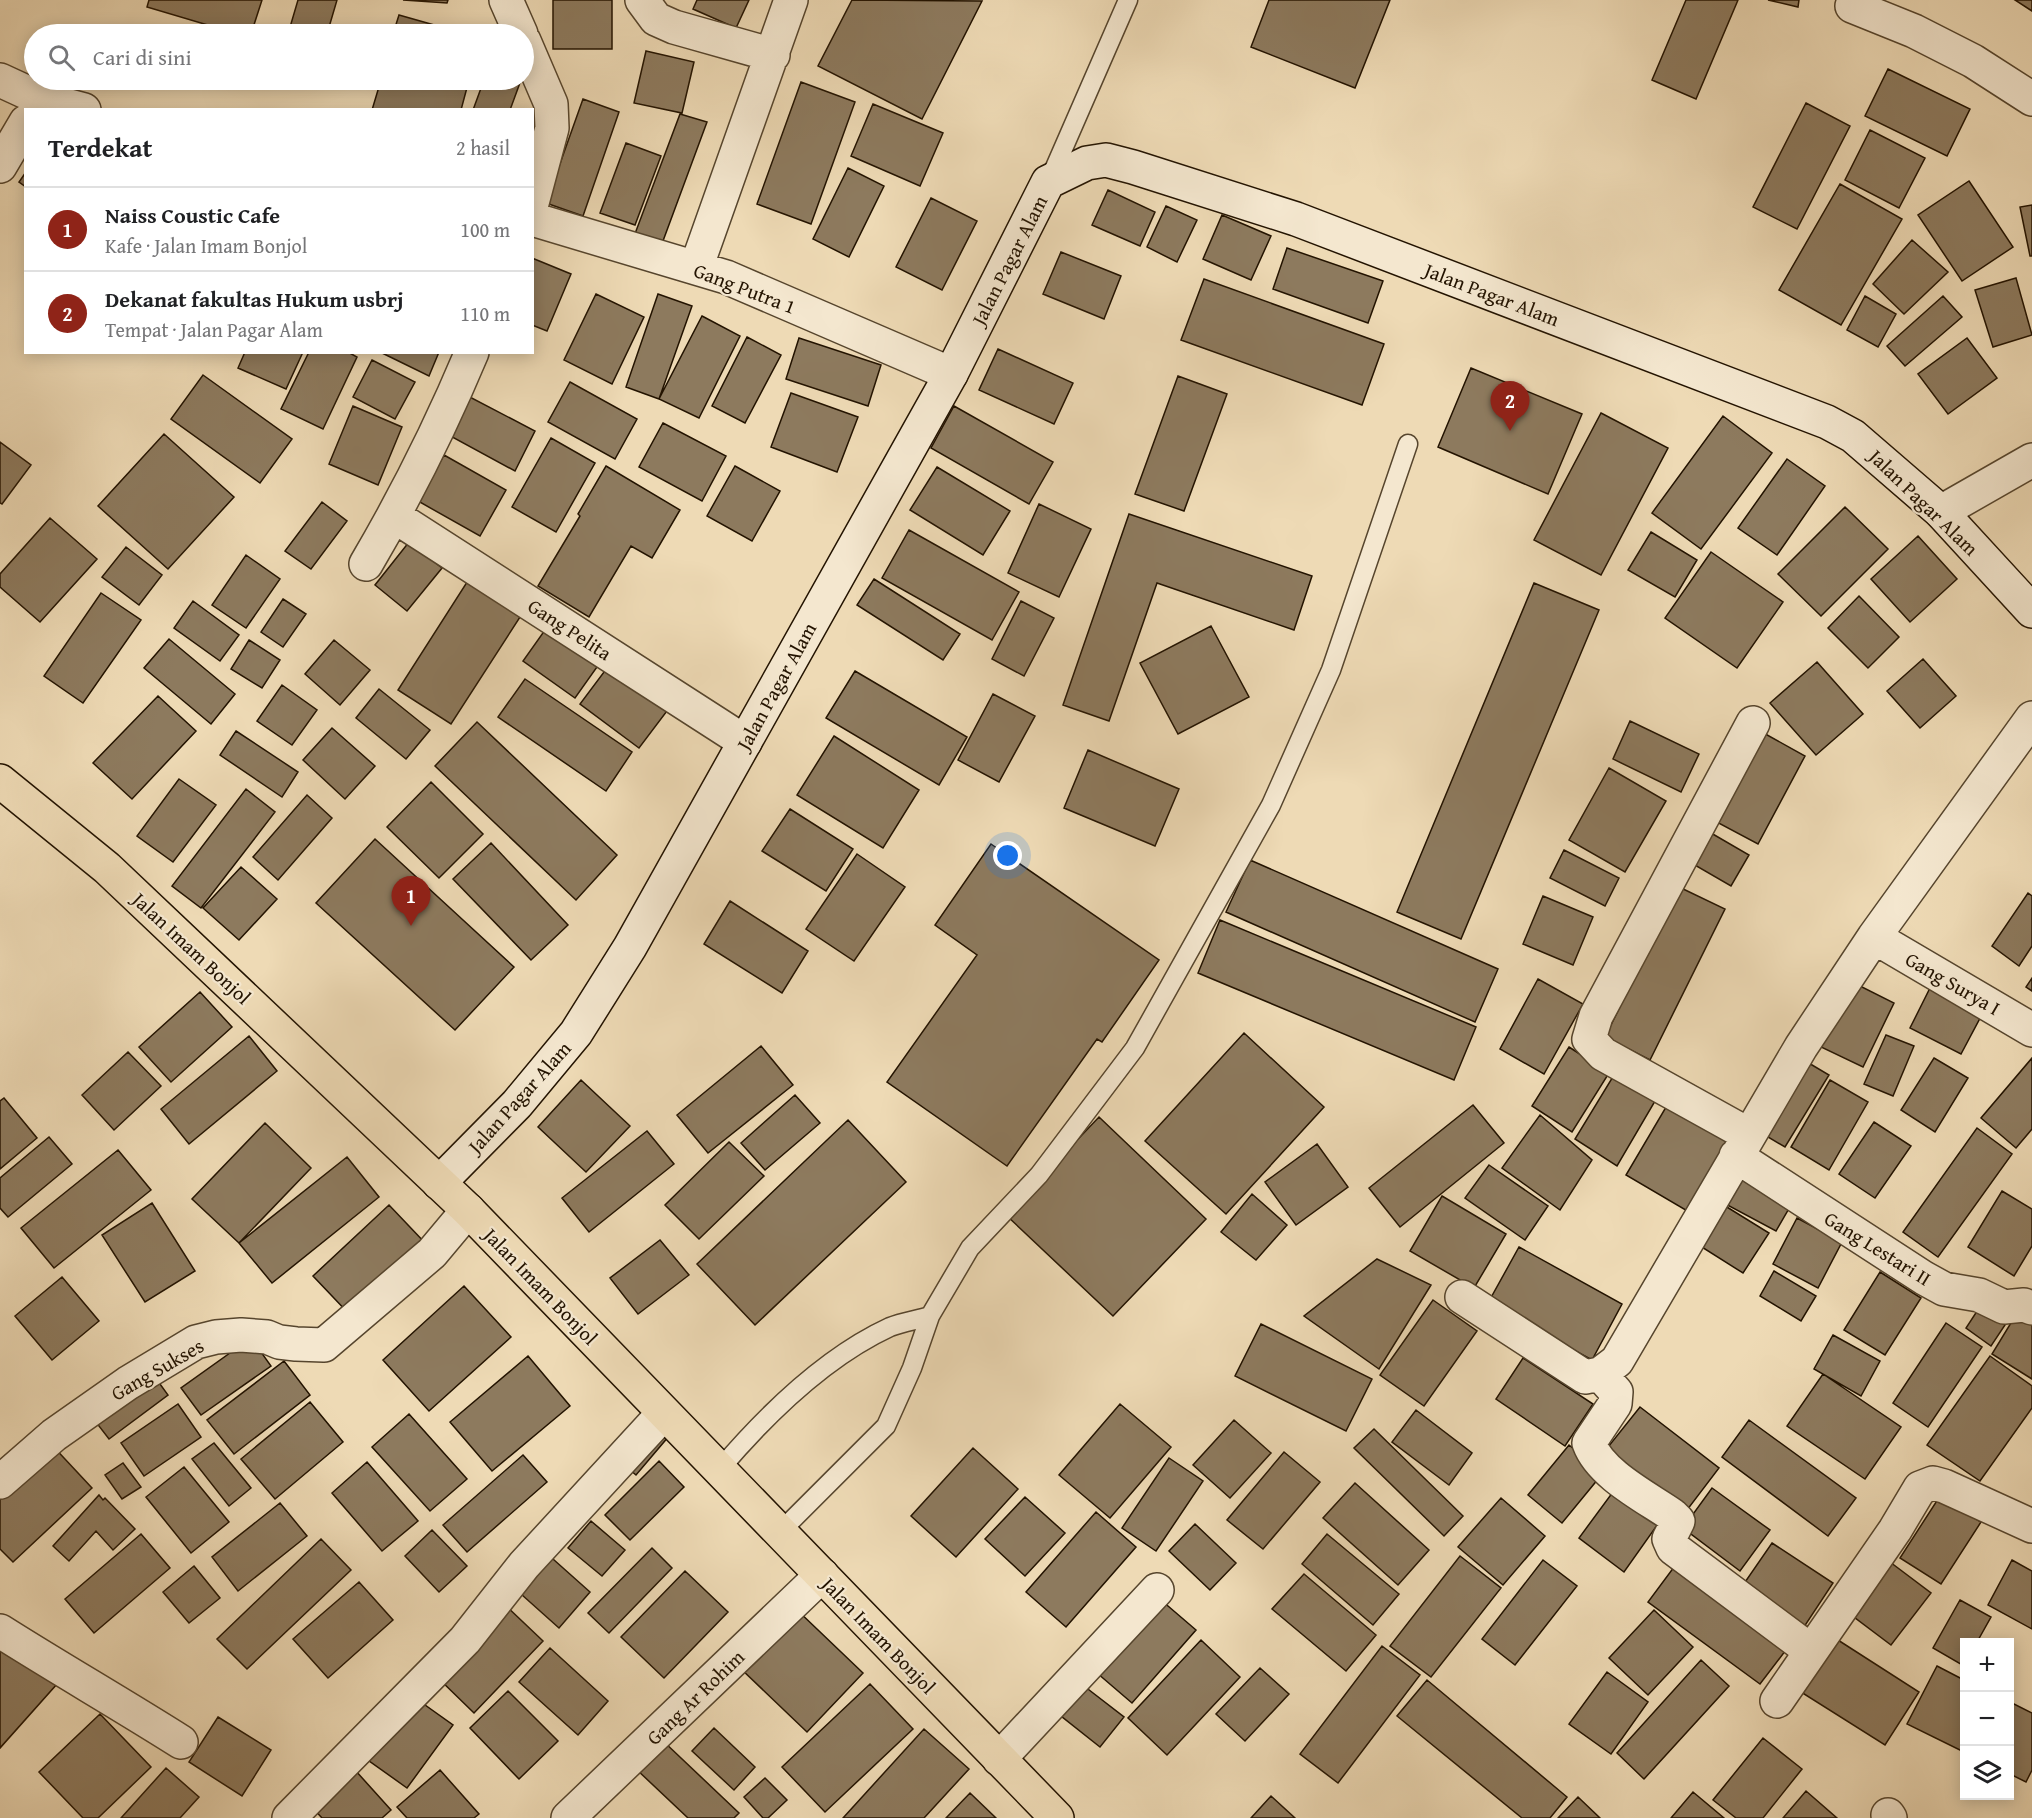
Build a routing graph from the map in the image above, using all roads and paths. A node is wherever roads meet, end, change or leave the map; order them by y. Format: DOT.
graph roads {
  1 [pos="506,0"];
  2 [pos="642,0"];
  3 [pos="792,0"];
  4 [pos="1128,0"];
  5 [pos="1852,6"];
  6 [pos="517,24"];
  7 [pos="773,55"];
  8 [pos="534,64"];
  9 [pos="0,80"];
  10 [pos="2032,99"];
  11 [pos="30,108"];
  12 [pos="24,124"];
  13 [pos="0,166"];
  14 [pos="1048,182"];
  15 [pos="534,196"];
  16 [pos="534,220"];
  17 [pos="696,268"];
  18 [pos="471,354"];
  19 [pos="951,374"];
  20 [pos="1408,444"];
  21 [pos="2032,460"];
  22 [pos="1941,512"];
  23 [pos="394,516"];
  24 [pos="366,564"];
  25 [pos="2032,611"];
  26 [pos="2032,718"];
  27 [pos="1753,723"];
  28 [pos="745,742"];
  29 [pos="0,781"];
  30 [pos="1874,937"];
  31 [pos="2032,1030"];
  32 [pos="1743,1145"];
  33 [pos="440,1183"];
  34 [pos="468,1210"];
  35 [pos="1462,1297"];
  36 [pos="2032,1308"];
  37 [pos="930,1316"];
  38 [pos="1600,1374"];
  39 [pos="663,1414"];
  40 [pos="720,1469"];
  41 [pos="0,1482"];
  42 [pos="2032,1526"];
  43 [pos="780,1532"];
  44 [pos="822,1575"];
  45 [pos="1157,1590"];
  46 [pos="0,1631"];
  47 [pos="1811,1651"];
  48 [pos="1777,1701"];
  49 [pos="181,1742"];
  50 [pos="999,1759"];
  51 [pos="289,1818"];
  52 [pos="568,1818"];
  53 [pos="1057,1818"];
  1 -- 6 [label="street"];
  2 -- 7 [label="street"];
  3 -- 7 [label="street"];
  4 -- 14 [label="lane"];
  5 -- 10 [label="street"];
  7 -- 17 [label="street"];
  8 -- 15 [label="street"];
  9 -- 11 [label="street"];
  12 -- 13 [label="street"];
  14 -- 19 [label="street, Jalan Pagar Alam"];
  14 -- 22 [label="street, Jalan Pagar Alam"];
  16 -- 17 [label="street, Gang Putra 1"];
  17 -- 19 [label="street, Gang Putra 1"];
  18 -- 23 [label="street"];
  19 -- 28 [label="street, Jalan Pagar Alam"];
  20 -- 37 [label="lane"];
  21 -- 22 [label="street"];
  22 -- 25 [label="street, Jalan Pagar Alam"];
  23 -- 24 [label="street"];
  23 -- 28 [label="street, Gang Pelita"];
  26 -- 30 [label="street"];
  27 -- 32 [label="street, Gang Lestari II"];
  28 -- 33 [label="street, Jalan Pagar Alam"];
  29 -- 33 [label="highway, Jalan Imam Bonjol"];
  30 -- 31 [label="street, Gang Surya I"];
  30 -- 32 [label="street"];
  32 -- 36 [label="street, Gang Lestari II"];
  32 -- 38 [label="street"];
  33 -- 34 [label="highway, Jalan Imam Bonjol"];
  34 -- 39 [label="highway, Jalan Imam Bonjol"];
  34 -- 41 [label="street, Gang Sukses"];
  35 -- 38 [label="street"];
  37 -- 40 [label="lane"];
  37 -- 43 [label="lane"];
  38 -- 47 [label="street"];
  39 -- 40 [label="highway, Jalan Imam Bonjol"];
  39 -- 51 [label="street"];
  40 -- 43 [label="highway, Jalan Imam Bonjol"];
  42 -- 47 [label="street"];
  43 -- 44 [label="highway, Jalan Imam Bonjol"];
  44 -- 50 [label="highway, Jalan Imam Bonjol"];
  44 -- 52 [label="street, Gang Ar Rohim"];
  45 -- 50 [label="street"];
  46 -- 49 [label="street"];
  47 -- 48 [label="street"];
  50 -- 53 [label="highway, Jalan Imam Bonjol"];
}
